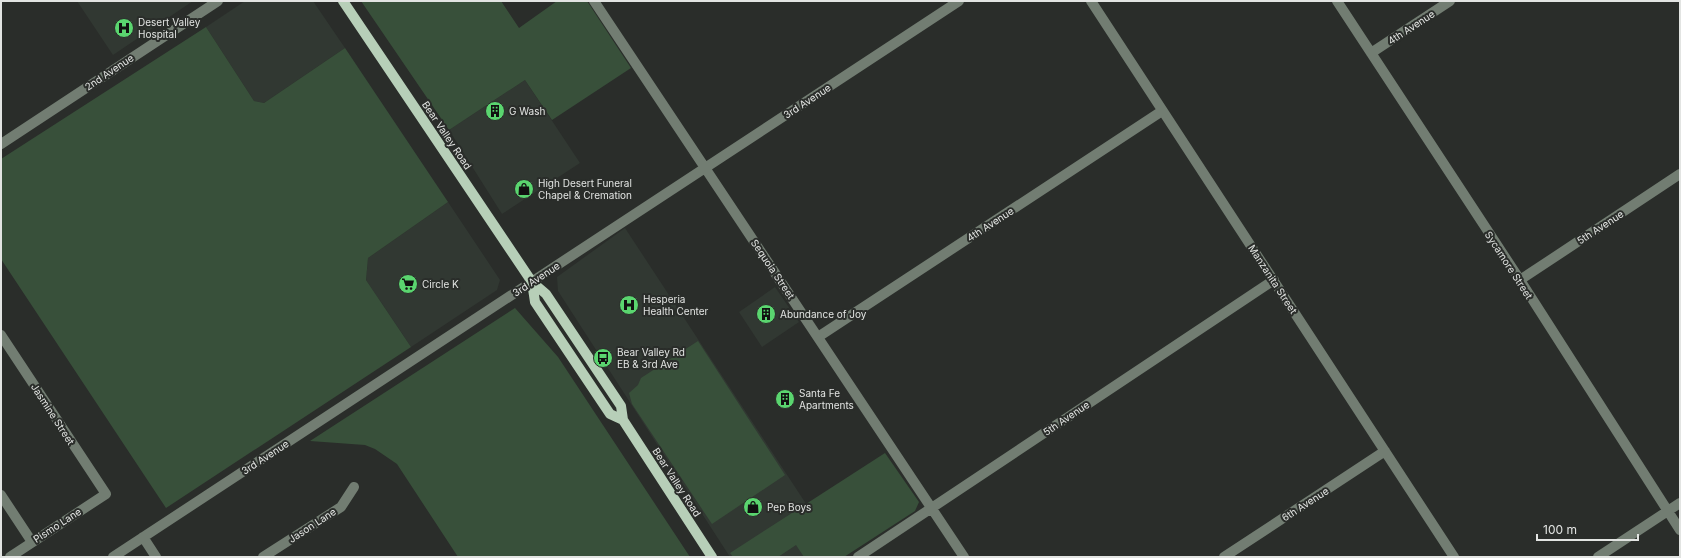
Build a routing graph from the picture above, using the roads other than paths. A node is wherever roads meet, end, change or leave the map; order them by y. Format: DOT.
graph roads {
  1 [pos="218,1"];
  2 [pos="343,1"];
  3 [pos="594,1"];
  4 [pos="959,1"];
  5 [pos="1091,1"];
  6 [pos="1337,1"];
  7 [pos="1450,1"];
  8 [pos="1371,53"];
  9 [pos="1162,111"];
  10 [pos="1,144"];
  11 [pos="705,167"];
  12 [pos="1680,174"];
  13 [pos="1274,280"];
  14 [pos="1520,280"];
  15 [pos="532,282"];
  16 [pos="1,335"];
  17 [pos="818,337"];
  18 [pos="622,420"];
  19 [pos="1385,451"];
  20 [pos="354,487"];
  21 [pos="106,494"];
  22 [pos="1,496"];
  23 [pos="1680,503"];
  24 [pos="931,508"];
  25 [pos="1668,511"];
  26 [pos="1680,530"];
  27 [pos="143,537"];
  28 [pos="32,542"];
  29 [pos="270,555"];
  30 [pos="10,557"];
  31 [pos="113,557"];
  32 [pos="156,557"];
  33 [pos="712,557"];
  34 [pos="858,557"];
  35 [pos="964,557"];
  36 [pos="1224,557"];
  37 [pos="1454,557"];
  38 [pos="1598,557"];
  1 -- 10 [label="street, 2nd Avenue"];
  2 -- 15 [label="main road, Bear Valley Road"];
  3 -- 11 [label="street, Sequoia Street"];
  4 -- 11 [label="street, 3rd Avenue"];
  5 -- 9 [label="street, Manzanita Street"];
  6 -- 8 [label="street, Sycamore Street"];
  7 -- 8 [label="street, 4th Avenue"];
  8 -- 14 [label="street, Sycamore Street"];
  9 -- 13 [label="street, Manzanita Street"];
  9 -- 17 [label="street, 4th Avenue"];
  11 -- 15 [label="street, 3rd Avenue"];
  11 -- 17 [label="street, Sequoia Street"];
  12 -- 14 [label="street, 5th Avenue"];
  13 -- 19 [label="street, Manzanita Street"];
  13 -- 24 [label="street, 5th Avenue"];
  14 -- 25 [label="street, Sycamore Street"];
  15 -- 18 [label="main road, Bear Valley Road"];
  15 -- 18 [label="main road, Bear Valley Road"];
  15 -- 27 [label="street, 3rd Avenue"];
  16 -- 21 [label="street, Jasmine Street"];
  17 -- 24 [label="street, Sequoia Street"];
  18 -- 33 [label="main road, Bear Valley Road"];
  19 -- 36 [label="street, 6th Avenue"];
  19 -- 37 [label="street, Manzanita Street"];
  20 -- 29 [label="street, Jason Lane"];
  21 -- 28 [label="street, Pismo Lane"];
  22 -- 28 [label="street"];
  23 -- 25 [label="street"];
  24 -- 34 [label="street, 5th Avenue"];
  24 -- 35 [label="street, Sequoia Street"];
  25 -- 26 [label="street, Sycamore Street"];
  25 -- 38 [label="street"];
  27 -- 31 [label="street, 3rd Avenue"];
  27 -- 32 [label="street"];
  28 -- 30 [label="street, Pismo Lane"];
}
